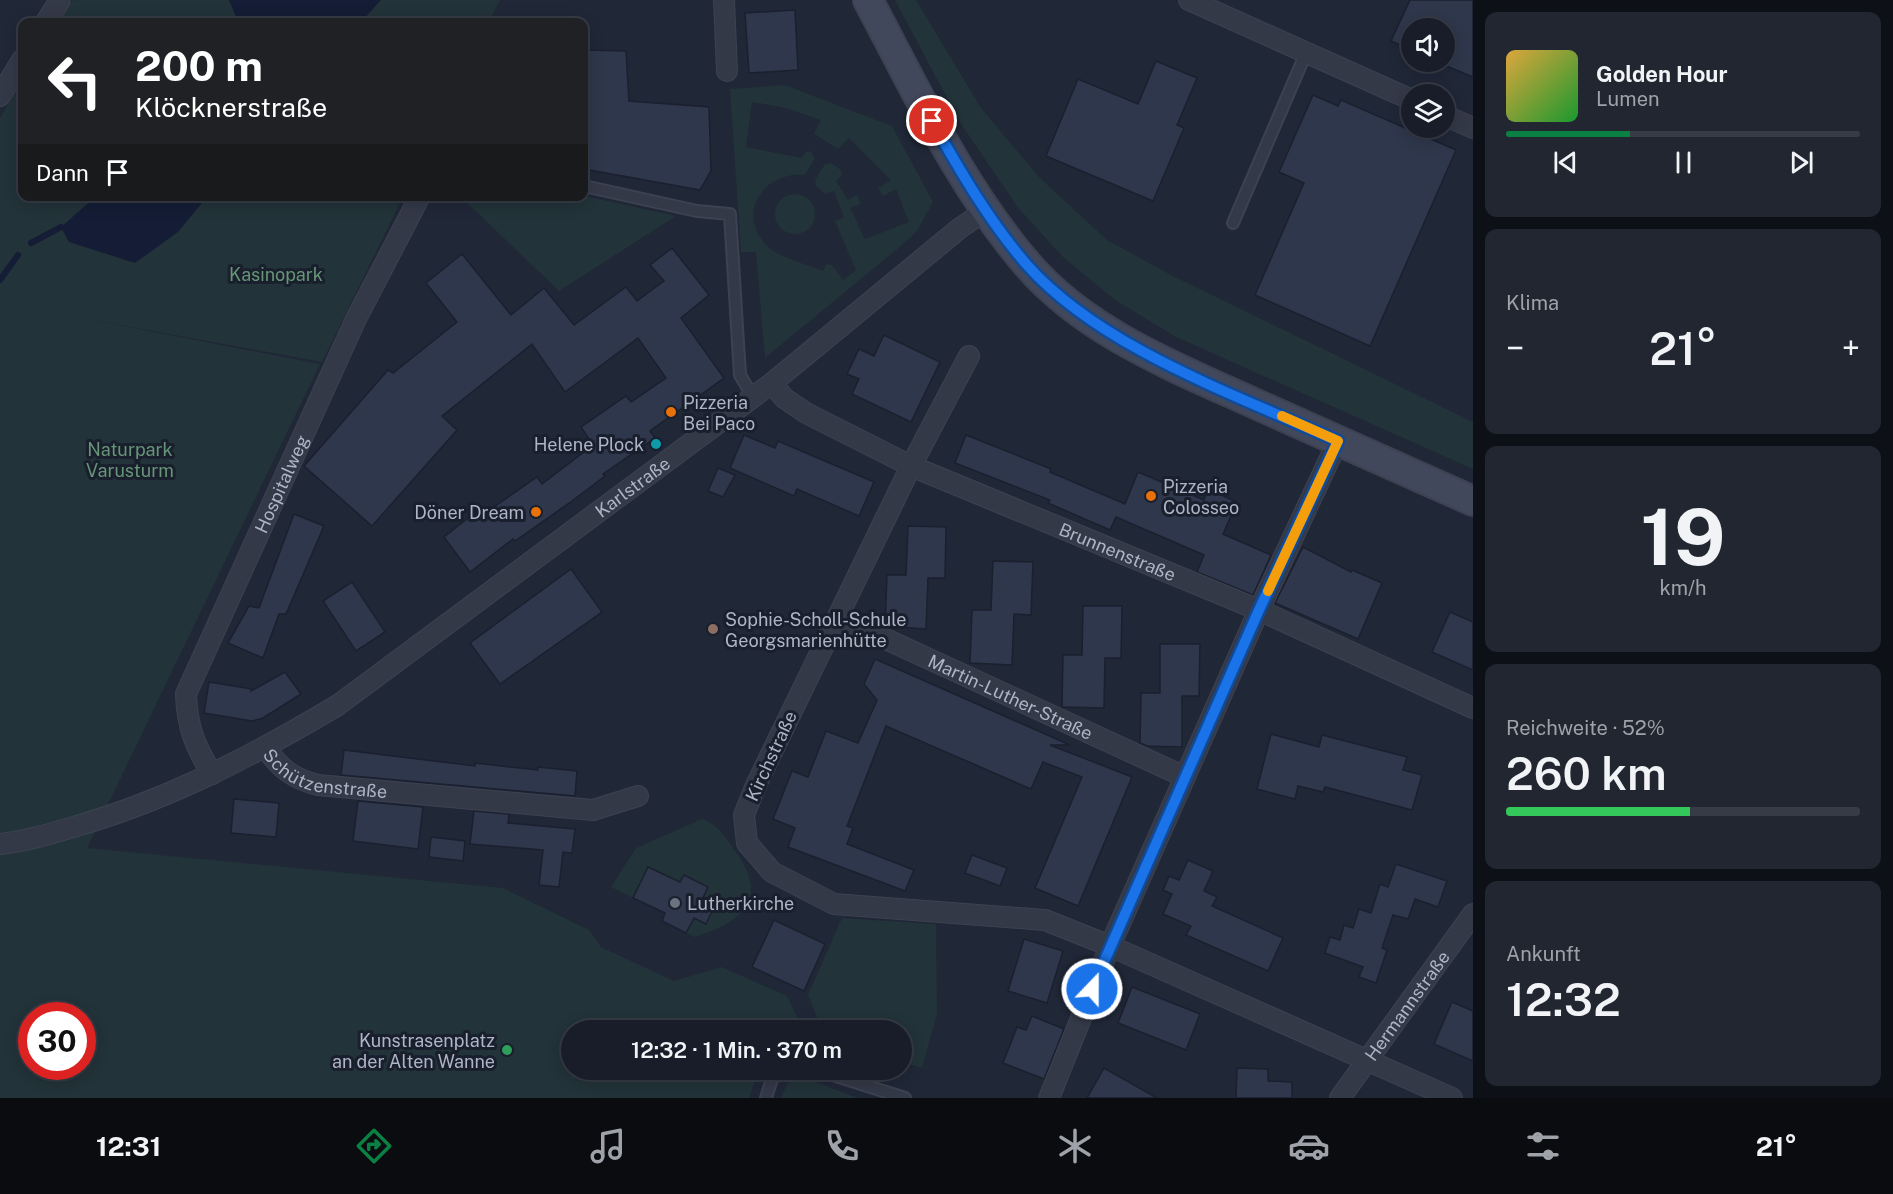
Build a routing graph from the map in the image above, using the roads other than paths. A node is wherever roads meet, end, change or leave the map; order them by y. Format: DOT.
graph roads {
  1 [pos="60,0"];
  2 [pos="724,0"];
  3 [pos="868,0"];
  4 [pos="1192,0"];
  5 [pos="49,18"];
  6 [pos="1306,53"];
  7 [pos="18,67"];
  8 [pos="727,71"];
  9 [pos="1401,95"];
  10 [pos="0,96"];
  11 [pos="1455,120"];
  12 [pos="1473,128"];
  13 [pos="588,187"];
  14 [pos="417,201"];
  15 [pos="985,211"];
  16 [pos="1233,223"];
  17 [pos="969,356"];
  18 [pos="772,383"];
  19 [pos="753,397"];
  20 [pos="1338,441"];
  21 [pos="911,466"];
  22 [pos="1473,501"];
  23 [pos="1259,610"];
  24 [pos="838,617"];
  25 [pos="1473,708"];
  26 [pos="266,748"];
  27 [pos="212,774"];
  28 [pos="1185,777"];
  29 [pos="638,796"];
  30 [pos="0,844"];
  31 [pos="1473,914"];
  32 [pos="1110,946"];
  33 [pos="1368,1059"];
  34 [pos="772,1080"];
  35 [pos="848,1080"];
  36 [pos="766,1098"];
  37 [pos="905,1098"];
  38 [pos="1049,1098"];
  39 [pos="1340,1098"];
  40 [pos="1452,1098"];
  1 -- 5 [label="street"];
  2 -- 8 [label="street"];
  3 -- 15 [label="main road"];
  4 -- 6 [label="street"];
  6 -- 9 [label="street"];
  6 -- 16 [label="lane"];
  7 -- 10 [label="street"];
  11 -- 12 [label="street"];
  13 -- 19 [label="lane"];
  14 -- 27 [label="street, Hospitalweg"];
  15 -- 18 [label="street, Karlstraße"];
  15 -- 20 [label="main road"];
  17 -- 21 [label="street, Kirchstraße"];
  18 -- 19 [label="street, Karlstraße"];
  18 -- 21 [label="street, Brunnenstraße"];
  19 -- 26 [label="street, Karlstraße"];
  20 -- 22 [label="main road"];
  20 -- 23 [label="street"];
  21 -- 23 [label="street, Brunnenstraße"];
  21 -- 24 [label="street, Kirchstraße"];
  23 -- 25 [label="street, Brunnenstraße"];
  23 -- 28 [label="street"];
  24 -- 28 [label="street, Martin-Luther-Straße"];
  24 -- 32 [label="street, Kirchstraße"];
  26 -- 27 [label="street, Schützenstraße"];
  26 -- 29 [label="street, Schützenstraße"];
  27 -- 30 [label="street, Schützenstraße"];
  28 -- 32 [label="street"];
  31 -- 33 [label="street, Hermannstraße"];
  32 -- 33 [label="street, Kirchstraße"];
  32 -- 38 [label="street"];
  33 -- 39 [label="street, Hermannstraße"];
  33 -- 40 [label="street, Kirchstraße"];
  34 -- 36 [label="lane"];
  35 -- 37 [label="lane"];
}
